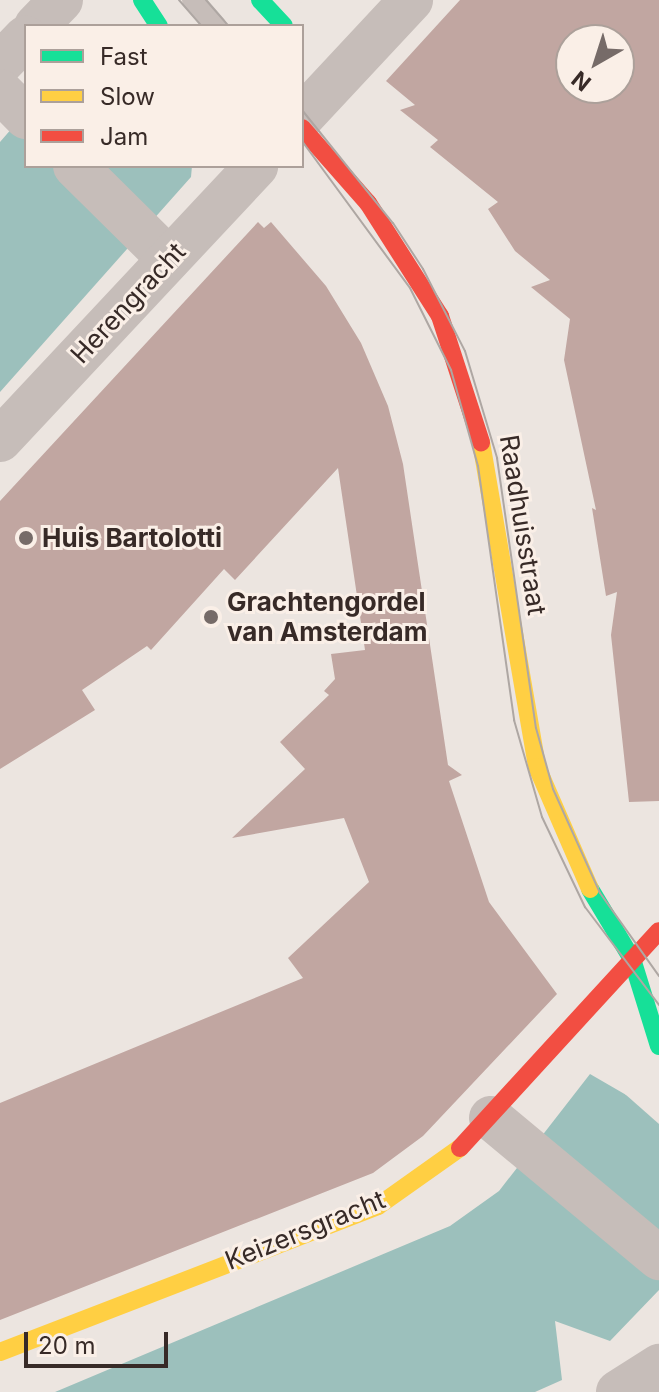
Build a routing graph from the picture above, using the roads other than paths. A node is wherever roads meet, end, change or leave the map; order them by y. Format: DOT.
graph roads {
  1 [pos="61,0"];
  2 [pos="193,0"];
  3 [pos="260,0"];
  4 [pos="411,0"];
  5 [pos="144,5"];
  6 [pos="38,24"];
  7 [pos="158,24"];
  8 [pos="214,24"];
  9 [pos="282,24"];
  10 [pos="24,39"];
  11 [pos="0,64"];
  12 [pos="304,115"];
  13 [pos="304,130"];
  14 [pos="77,168"];
  15 [pos="253,168"];
  16 [pos="155,246"];
  17 [pos="0,440"];
  18 [pos="659,931"];
  19 [pos="632,959"];
  20 [pos="659,969"];
  21 [pos="659,993"];
  22 [pos="659,1046"];
  23 [pos="491,1118"];
  24 [pos="659,1258"];
  25 [pos="0,1352"];
  26 [pos="659,1366"];
  27 [pos="618,1392"];
  1 -- 6 [label="street"];
  2 -- 8 [label="lane"];
  3 -- 9 [label="street"];
  4 -- 12 [label="street"];
  5 -- 7 [label="street"];
  10 -- 11 [label="street"];
  13 -- 19 [label="street, Raadhuisstraat"];
  14 -- 16 [label="street"];
  15 -- 16 [label="street, Herengracht"];
  16 -- 17 [label="street, Herengracht"];
  18 -- 19 [label="street, Keizersgracht"];
  19 -- 20 [label="street"];
  19 -- 21 [label="lane, Raadhuisstraat"];
  19 -- 22 [label="street, Raadhuisstraat"];
  19 -- 23 [label="street, Keizersgracht"];
  23 -- 24 [label="street"];
  23 -- 25 [label="street, Keizersgracht"];
  26 -- 27 [label="street"];
}
